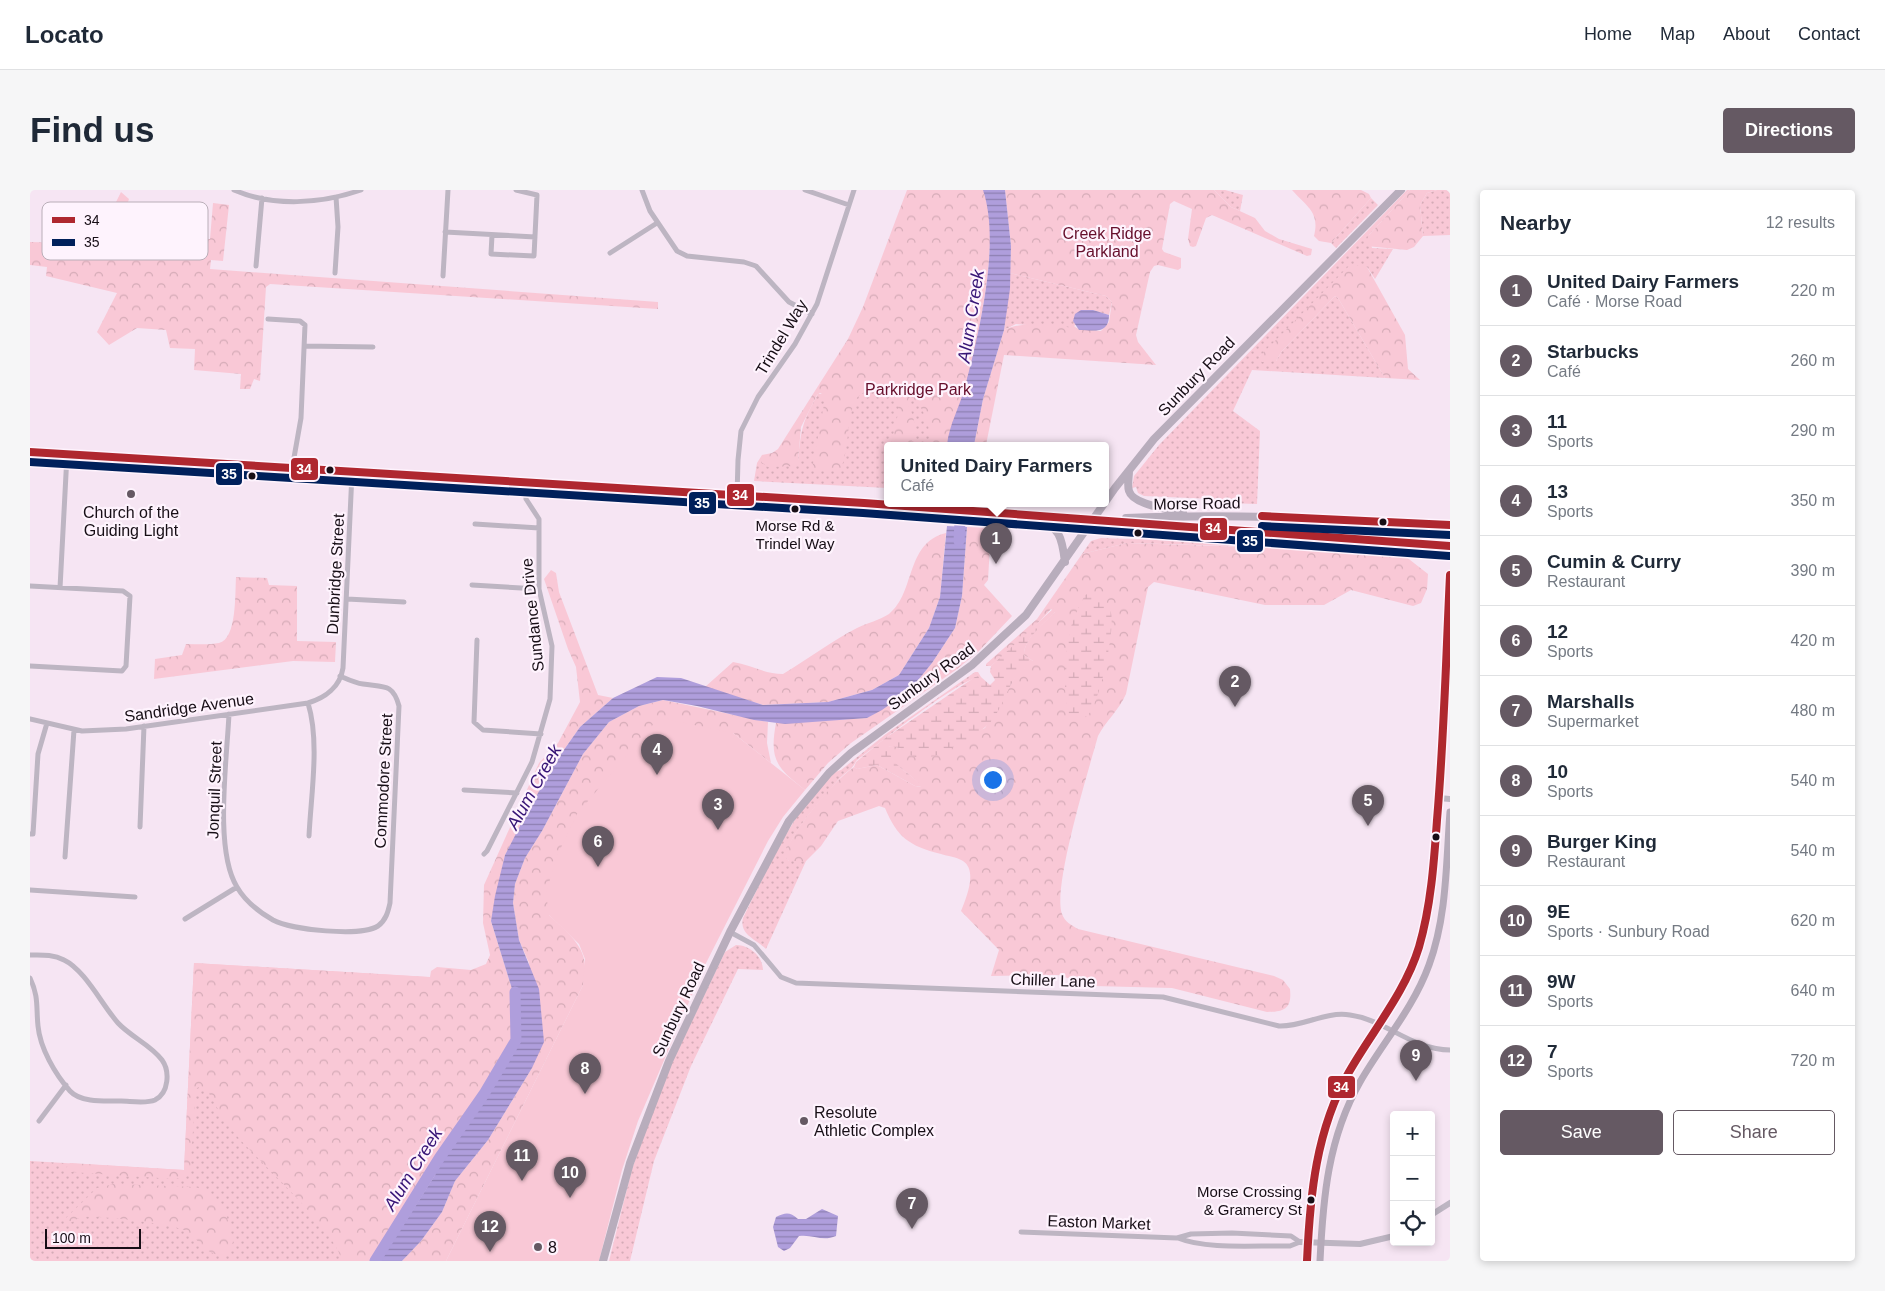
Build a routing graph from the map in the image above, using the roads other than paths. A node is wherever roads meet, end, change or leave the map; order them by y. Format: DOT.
graph roads {
  1 [pos="234,190"];
  2 [pos="361,190"];
  3 [pos="448,190"];
  4 [pos="516,190"];
  5 [pos="642,190"];
  6 [pos="805,190"];
  7 [pos="854,190"];
  8 [pos="1401,190"];
  9 [pos="523,191"];
  10 [pos="336,197"];
  11 [pos="262,198"];
  12 [pos="849,205"];
  13 [pos="658,223"];
  14 [pos="445,232"];
  15 [pos="492,235"];
  16 [pos="535,237"];
  17 [pos="610,253"];
  18 [pos="256,266"];
  19 [pos="335,273"];
  20 [pos="443,276"];
  21 [pos="812,314"];
  22 [pos="268,319"];
  23 [pos="304,346"];
  24 [pos="373,348"];
  25 [pos="30,452"];
  26 [pos="67,455"];
  27 [pos="292,469"];
  28 [pos="1129,471"];
  29 [pos="352,473"];
  30 [pos="525,483"];
  31 [pos="737,496"];
  32 [pos="1109,499"];
  33 [pos="884,505"];
  34 [pos="909,507"];
  35 [pos="1103,507"];
  36 [pos="1026,515"];
  37 [pos="1190,515"];
  38 [pos="1094,520"];
  39 [pos="475,524"];
  40 [pos="1450,525"];
  41 [pos="539,528"];
  42 [pos="1450,546"];
  43 [pos="1065,562"];
  44 [pos="1450,575"];
  45 [pos="472,585"];
  46 [pos="30,586"];
  47 [pos="60,588"];
  48 [pos="539,588"];
  49 [pos="346,600"];
  50 [pos="404,602"];
  51 [pos="476,640"];
  52 [pos="30,666"];
  53 [pos="340,676"];
  54 [pos="308,703"];
  55 [pos="229,714"];
  56 [pos="30,718"];
  57 [pos="47,723"];
  58 [pos="144,726"];
  59 [pos="74,730"];
  60 [pos="541,734"];
  61 [pos="464,790"];
  62 [pos="517,793"];
  63 [pos="1439,798"];
  64 [pos="1450,799"];
  65 [pos="1450,812"];
  66 [pos="140,827"];
  67 [pos="30,834"];
  68 [pos="309,836"];
  69 [pos="484,854"];
  70 [pos="65,858"];
  71 [pos="236,887"];
  72 [pos="30,890"];
  73 [pos="135,897"];
  74 [pos="185,919"];
  75 [pos="379,925"];
  76 [pos="730,932"];
  77 [pos="30,955"];
  78 [pos="30,978"];
  79 [pos="1387,1029"];
  80 [pos="1450,1050"];
  81 [pos="66,1085"];
  82 [pos="40,1121"];
  83 [pos="1450,1203"];
  84 [pos="1435,1212"];
  85 [pos="1021,1232"];
  86 [pos="1390,1237"];
  87 [pos="1177,1238"];
  88 [pos="1304,1242"];
  89 [pos="1321,1244"];
  90 [pos="603,1261"];
  91 [pos="1307,1261"];
  92 [pos="1320,1261"];
  1 -- 11 [label="street"];
  2 -- 10 [label="street"];
  3 -- 14 [label="street"];
  4 -- 9 [label="street"];
  5 -- 13 [label="street"];
  6 -- 12 [label="street"];
  7 -- 12 [label="street, Trindel Way"];
  8 -- 28 [label="main road, Sunbury Road"];
  9 -- 16 [label="street"];
  10 -- 11 [label="street"];
  10 -- 19 [label="street"];
  11 -- 18 [label="street"];
  12 -- 21 [label="street, Trindel Way"];
  13 -- 17 [label="street"];
  13 -- 21 [label="street"];
  14 -- 15 [label="street"];
  14 -- 20 [label="street"];
  15 -- 16 [label="street"];
  15 -- 16 [label="street"];
  21 -- 31 [label="street, Trindel Way"];
  22 -- 23 [label="street"];
  23 -- 24 [label="street"];
  23 -- 27 [label="street"];
  25 -- 26 [label="main road, Morse Road"];
  26 -- 27 [label="main road, Morse Road"];
  26 -- 47 [label="street"];
  27 -- 29 [label="main road, Morse Road"];
  28 -- 32 [label="main road, Sunbury Road"];
  28 -- 37 [label="main road"];
  29 -- 30 [label="main road, Morse Road"];
  29 -- 49 [label="street, Dunbridge Street"];
  30 -- 31 [label="main road, Morse Road"];
  30 -- 41 [label="street, Sundance Drive"];
  31 -- 33 [label="main road, Morse Road"];
  34 -- 36 [label="main road, Morse Road"];
  35 -- 38 [label="main road, Sunbury Road"];
  36 -- 38 [label="main road, Morse Road"];
  36 -- 43 [label="main road"];
  37 -- 38 [label="main road, Morse Road"];
  37 -- 40 [label="main road, Morse Road"];
  38 -- 42 [label="main road, Morse Road"];
  38 -- 43 [label="main road, Sunbury Road"];
  39 -- 41 [label="street"];
  41 -- 48 [label="street, Sundance Drive"];
  43 -- 76 [label="main road, Sunbury Road"];
  44 -- 63 [label="main road"];
  45 -- 48 [label="street"];
  46 -- 47 [label="street"];
  47 -- 52 [label="street"];
  48 -- 60 [label="street, Sundance Drive"];
  49 -- 50 [label="street"];
  49 -- 53 [label="street, Dunbridge Street"];
  51 -- 60 [label="street"];
  53 -- 54 [label="street, Sandridge Avenue"];
  53 -- 75 [label="street, Commodore Street"];
  54 -- 55 [label="street, Sandridge Avenue"];
  54 -- 68 [label="street"];
  55 -- 58 [label="street, Sandridge Avenue"];
  55 -- 71 [label="street, Jonquil Street"];
  56 -- 57 [label="street, Sandridge Avenue"];
  57 -- 59 [label="street, Sandridge Avenue"];
  57 -- 67 [label="street"];
  58 -- 59 [label="street, Sandridge Avenue"];
  58 -- 66 [label="street"];
  59 -- 70 [label="street"];
  60 -- 62 [label="street, Sundance Drive"];
  61 -- 62 [label="street"];
  62 -- 69 [label="street, Sundance Drive"];
  63 -- 64 [label="street"];
  63 -- 79 [label="main road"];
  65 -- 79 [label="main road"];
  71 -- 74 [label="street"];
  71 -- 75 [label="street, Jonquil Street"];
  72 -- 73 [label="street"];
  76 -- 79 [label="street, Chiller Lane"];
  76 -- 90 [label="main road, Sunbury Road"];
  77 -- 81 [label="street"];
  78 -- 81 [label="street"];
  79 -- 80 [label="street, Chiller Lane"];
  79 -- 88 [label="main road"];
  79 -- 89 [label="main road"];
  81 -- 82 [label="street"];
  83 -- 84 [label="street"];
  85 -- 87 [label="street, Easton Market"];
  86 -- 89 [label="street"];
  87 -- 88 [label="street, Easton Market"];
  87 -- 88 [label="street, Easton Market"];
  88 -- 89 [label="street"];
  88 -- 91 [label="main road"];
  89 -- 92 [label="main road"];
}
